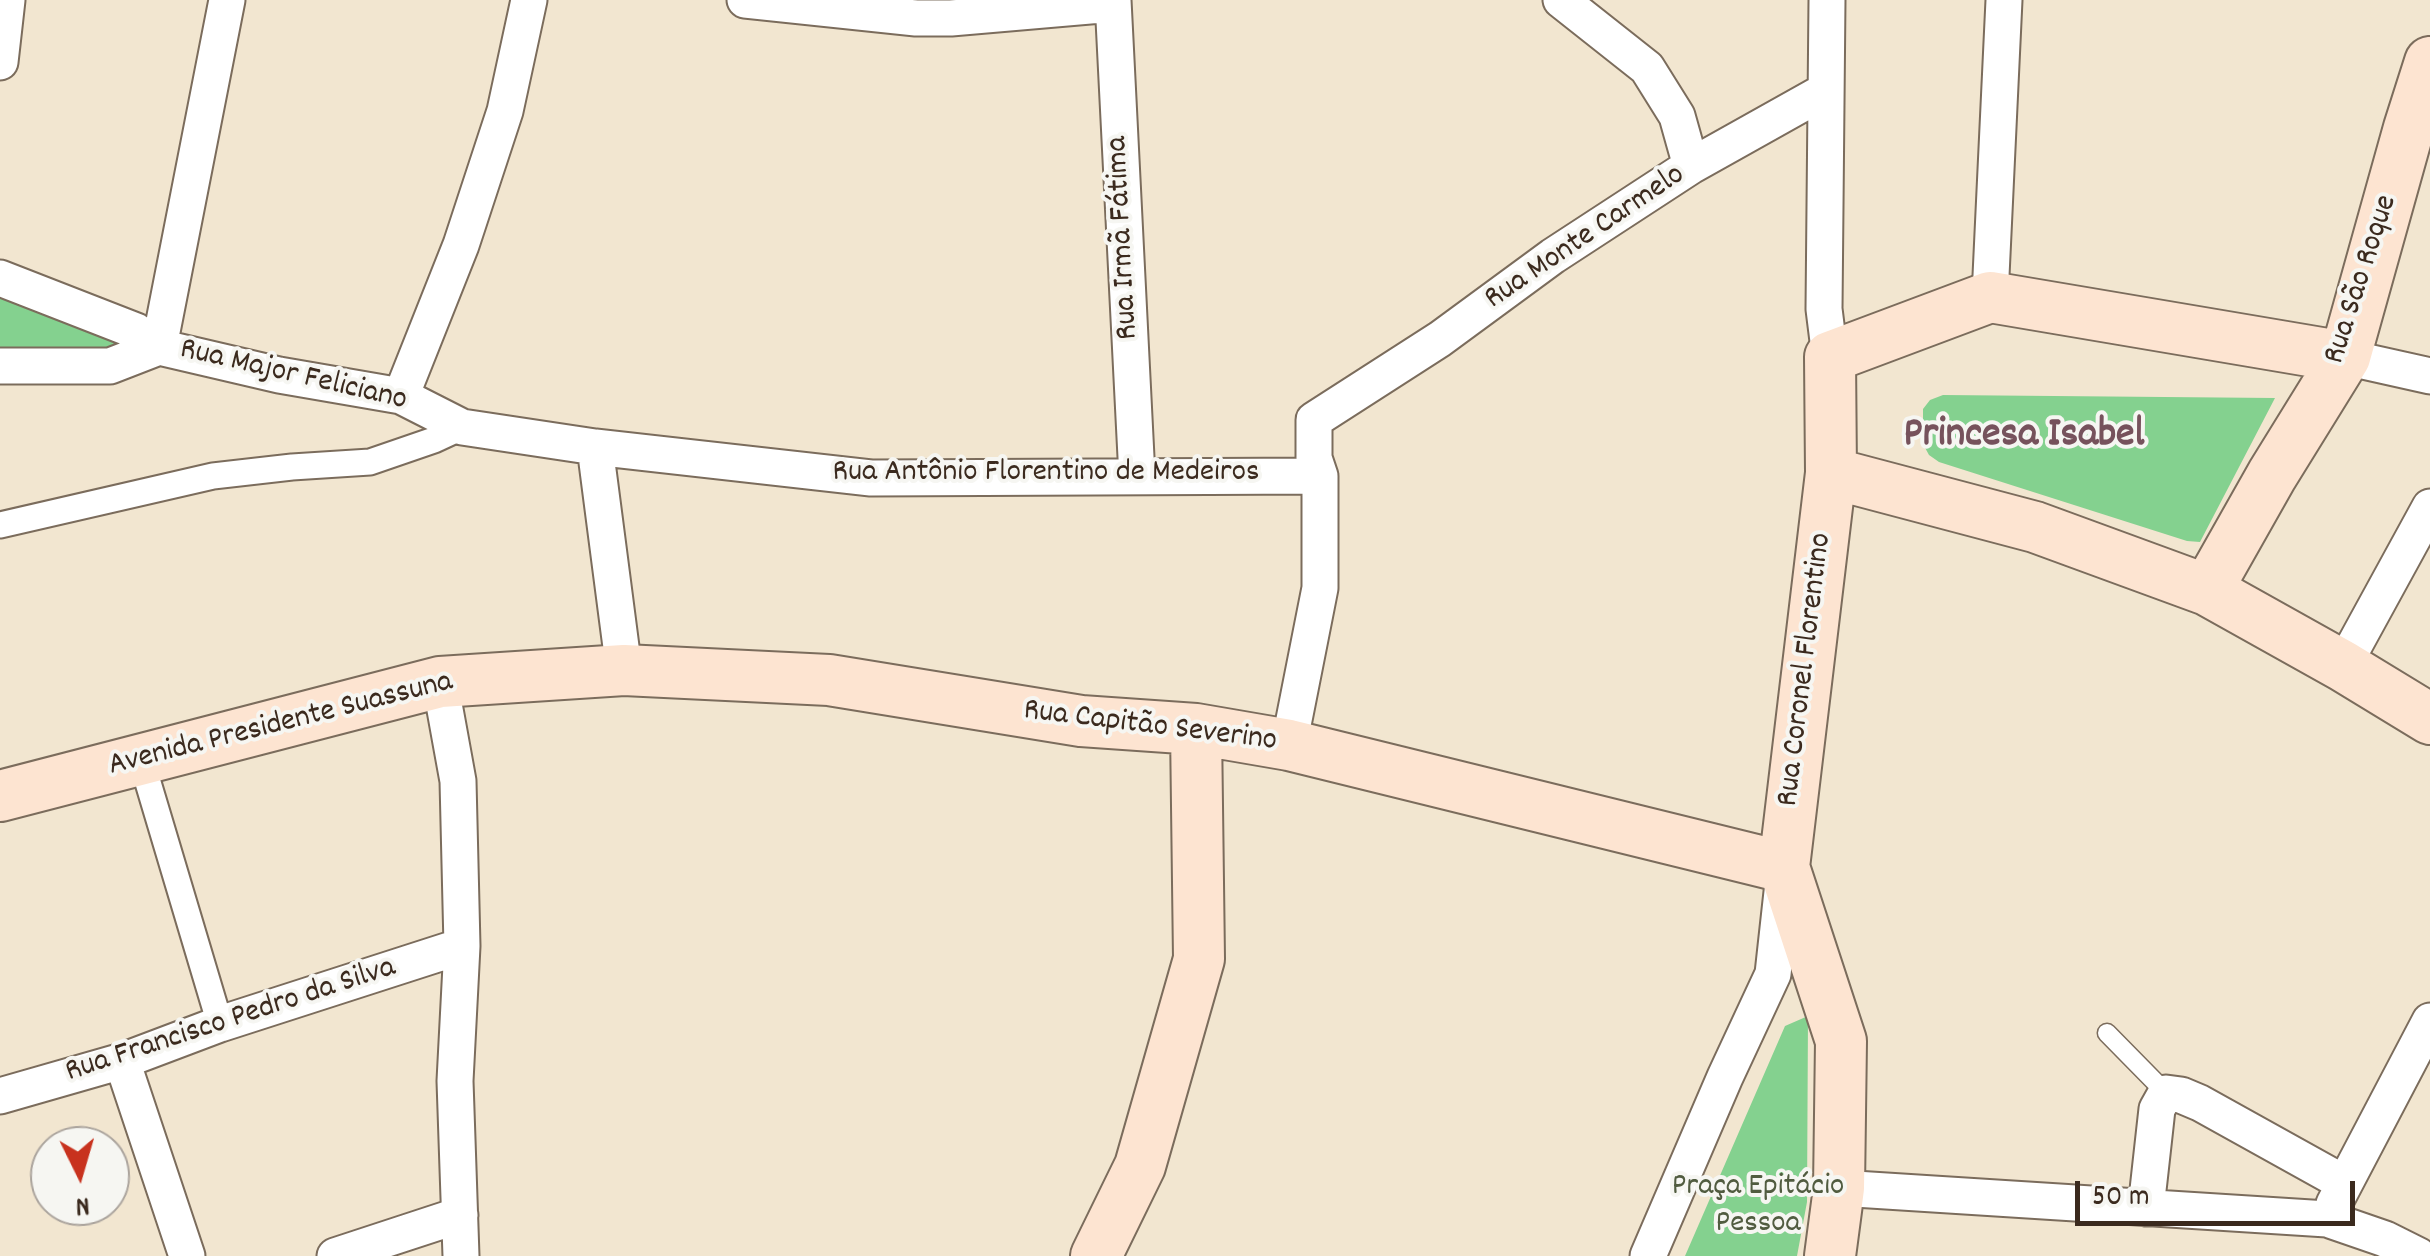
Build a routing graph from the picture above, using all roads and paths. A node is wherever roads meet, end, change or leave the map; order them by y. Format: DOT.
graph roads {
  1 [pos="7,0"];
  2 [pos="227,0"];
  3 [pos="528,0"];
  4 [pos="746,0"];
  5 [pos="1561,0"];
  6 [pos="1826,0"];
  7 [pos="2004,0"];
  8 [pos="1113,2"];
  9 [pos="0,62"];
  10 [pos="2430,62"];
  11 [pos="1825,90"];
  12 [pos="1691,166"];
  13 [pos="0,278"];
  14 [pos="1990,297"];
  15 [pos="159,347"];
  16 [pos="1830,357"];
  17 [pos="2345,357"];
  18 [pos="0,366"];
  19 [pos="2430,376"];
  20 [pos="401,396"];
  21 [pos="462,427"];
  22 [pos="594,448"];
  23 [pos="1831,473"];
  24 [pos="1320,476"];
  25 [pos="1137,477"];
  26 [pos="2430,507"];
  27 [pos="0,526"];
  28 [pos="2207,590"];
  29 [pos="2343,666"];
  30 [pos="624,670"];
  31 [pos="440,682"];
  32 [pos="2430,719"];
  33 [pos="1196,729"];
  34 [pos="1289,746"];
  35 [pos="141,759"];
  36 [pos="0,796"];
  37 [pos="1784,867"];
  38 [pos="462,946"];
  39 [pos="2430,1021"];
  40 [pos="220,1024"];
  41 [pos="2107,1033"];
  42 [pos="122,1061"];
  43 [pos="2166,1093"];
  44 [pos="0,1096"];
  45 [pos="2344,1183"];
  46 [pos="1839,1188"];
  47 [pos="2146,1208"];
  48 [pos="460,1214"];
  49 [pos="2328,1218"];
  50 [pos="2383,1248"];
  51 [pos="187,1256"];
  52 [pos="335,1256"];
  53 [pos="461,1256"];
  54 [pos="1096,1256"];
  55 [pos="1648,1256"];
  56 [pos="1830,1256"];
  57 [pos="2419,1256"];
  1 -- 9 [label="street"];
  2 -- 15 [label="street"];
  3 -- 20 [label="street"];
  4 -- 8 [label="street"];
  5 -- 12 [label="street"];
  6 -- 11 [label="street"];
  7 -- 14 [label="street"];
  8 -- 25 [label="street, Rua Irmã Fátima"];
  10 -- 17 [label="main road, Rua São Roque"];
  11 -- 12 [label="street, Rua Monte Carmelo"];
  11 -- 16 [label="street"];
  12 -- 24 [label="street, Rua Monte Carmelo"];
  13 -- 15 [label="street, Rua Major Feliciano"];
  14 -- 16 [label="main road"];
  14 -- 17 [label="main road"];
  15 -- 18 [label="street"];
  15 -- 20 [label="street, Rua Major Feliciano"];
  16 -- 23 [label="main road, Rua Coronel Florentino"];
  17 -- 19 [label="street"];
  17 -- 28 [label="main road, Rua São Roque"];
  20 -- 21 [label="street, Rua Major Feliciano"];
  21 -- 22 [label="street, Rua Major Feliciano"];
  21 -- 27 [label="street"];
  22 -- 25 [label="street, Rua Antônio Florentino de Medeiros"];
  22 -- 30 [label="street"];
  23 -- 28 [label="main road"];
  23 -- 37 [label="main road, Rua Coronel Florentino"];
  24 -- 25 [label="street, Rua Antônio Florentino de Medeiros"];
  24 -- 34 [label="street"];
  26 -- 29 [label="street"];
  28 -- 29 [label="main road"];
  29 -- 32 [label="main road"];
  30 -- 31 [label="main road, Avenida Presidente Suassuna"];
  30 -- 33 [label="main road, Rua Capitão Severino"];
  31 -- 35 [label="main road, Avenida Presidente Suassuna"];
  31 -- 38 [label="street"];
  33 -- 34 [label="main road, Rua Capitão Severino"];
  33 -- 54 [label="main road"];
  34 -- 37 [label="main road, Rua Capitão Severino"];
  35 -- 36 [label="main road, Avenida Presidente Suassuna"];
  35 -- 40 [label="street"];
  37 -- 46 [label="main road"];
  37 -- 55 [label="street"];
  38 -- 40 [label="street, Rua Francisco Pedro da Silva"];
  38 -- 48 [label="street"];
  39 -- 45 [label="street"];
  40 -- 42 [label="street, Rua Francisco Pedro da Silva"];
  41 -- 43 [label="lane"];
  42 -- 44 [label="street, Rua Francisco Pedro da Silva"];
  42 -- 51 [label="street"];
  43 -- 45 [label="street"];
  43 -- 47 [label="street"];
  45 -- 49 [label="street"];
  46 -- 47 [label="street"];
  46 -- 56 [label="main road"];
  47 -- 49 [label="street"];
  48 -- 52 [label="street"];
  48 -- 53 [label="street"];
  49 -- 50 [label="street"];
  50 -- 57 [label="street"];
}
